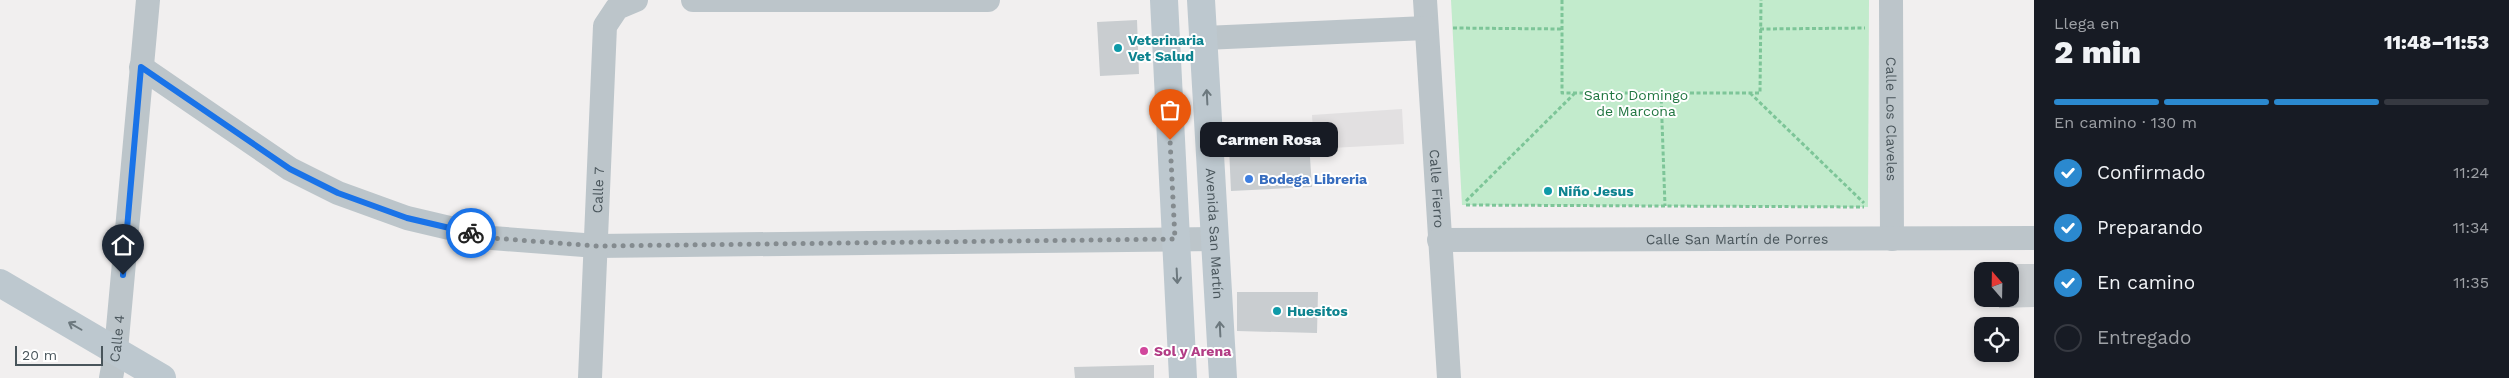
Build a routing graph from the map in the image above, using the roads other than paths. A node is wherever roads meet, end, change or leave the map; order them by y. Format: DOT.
graph roads {
  1 [pos="148,0"];
  2 [pos="693,0"];
  3 [pos="988,0"];
  4 [pos="1164,0"];
  5 [pos="1201,0"];
  6 [pos="1425,0"];
  7 [pos="1891,0"];
  8 [pos="928,1"];
  9 [pos="626,4"];
  10 [pos="1426,28"];
  11 [pos="1204,38"];
  12 [pos="141,67"];
  13 [pos="2034,238"];
  14 [pos="1175,239"];
  15 [pos="1216,239"];
  16 [pos="1892,239"];
  17 [pos="1439,240"];
  18 [pos="597,246"];
  19 [pos="0,283"];
  20 [pos="116,350"];
  21 [pos="111,378"];
  22 [pos="162,378"];
  23 [pos="590,378"];
  24 [pos="1183,378"];
  25 [pos="1223,378"];
  26 [pos="1449,378"];
  1 -- 12 [label="street, Calle 4"];
  2 -- 8 [label="street"];
  3 -- 8 [label="street"];
  4 -- 14 [label="main road"];
  5 -- 11 [label="main road, Avenida San Martín"];
  6 -- 10 [label="street, Calle Fierro"];
  7 -- 16 [label="street, Calle Los Claveles"];
  9 -- 18 [label="street, Calle 7"];
  10 -- 11 [label="street"];
  10 -- 17 [label="street, Calle Fierro"];
  15 -- 11 [label="main road, Avenida San Martín, one-way"];
  12 -- 18 [label="street"];
  12 -- 20 [label="street, Calle 4"];
  13 -- 16 [label="street, Calle San Martín de Porres"];
  14 -- 15 [label="street"];
  14 -- 18 [label="street"];
  14 -- 24 [label="main road, one-way"];
  25 -- 15 [label="main road, Avenida San Martín, one-way"];
  16 -- 17 [label="street, Calle San Martín de Porres"];
  17 -- 26 [label="street, Calle Fierro"];
  18 -- 23 [label="street, Calle 7"];
  20 -- 19 [label="main road, one-way"];
  20 -- 21 [label="street, Calle 4"];
  20 -- 22 [label="main road"];
}
